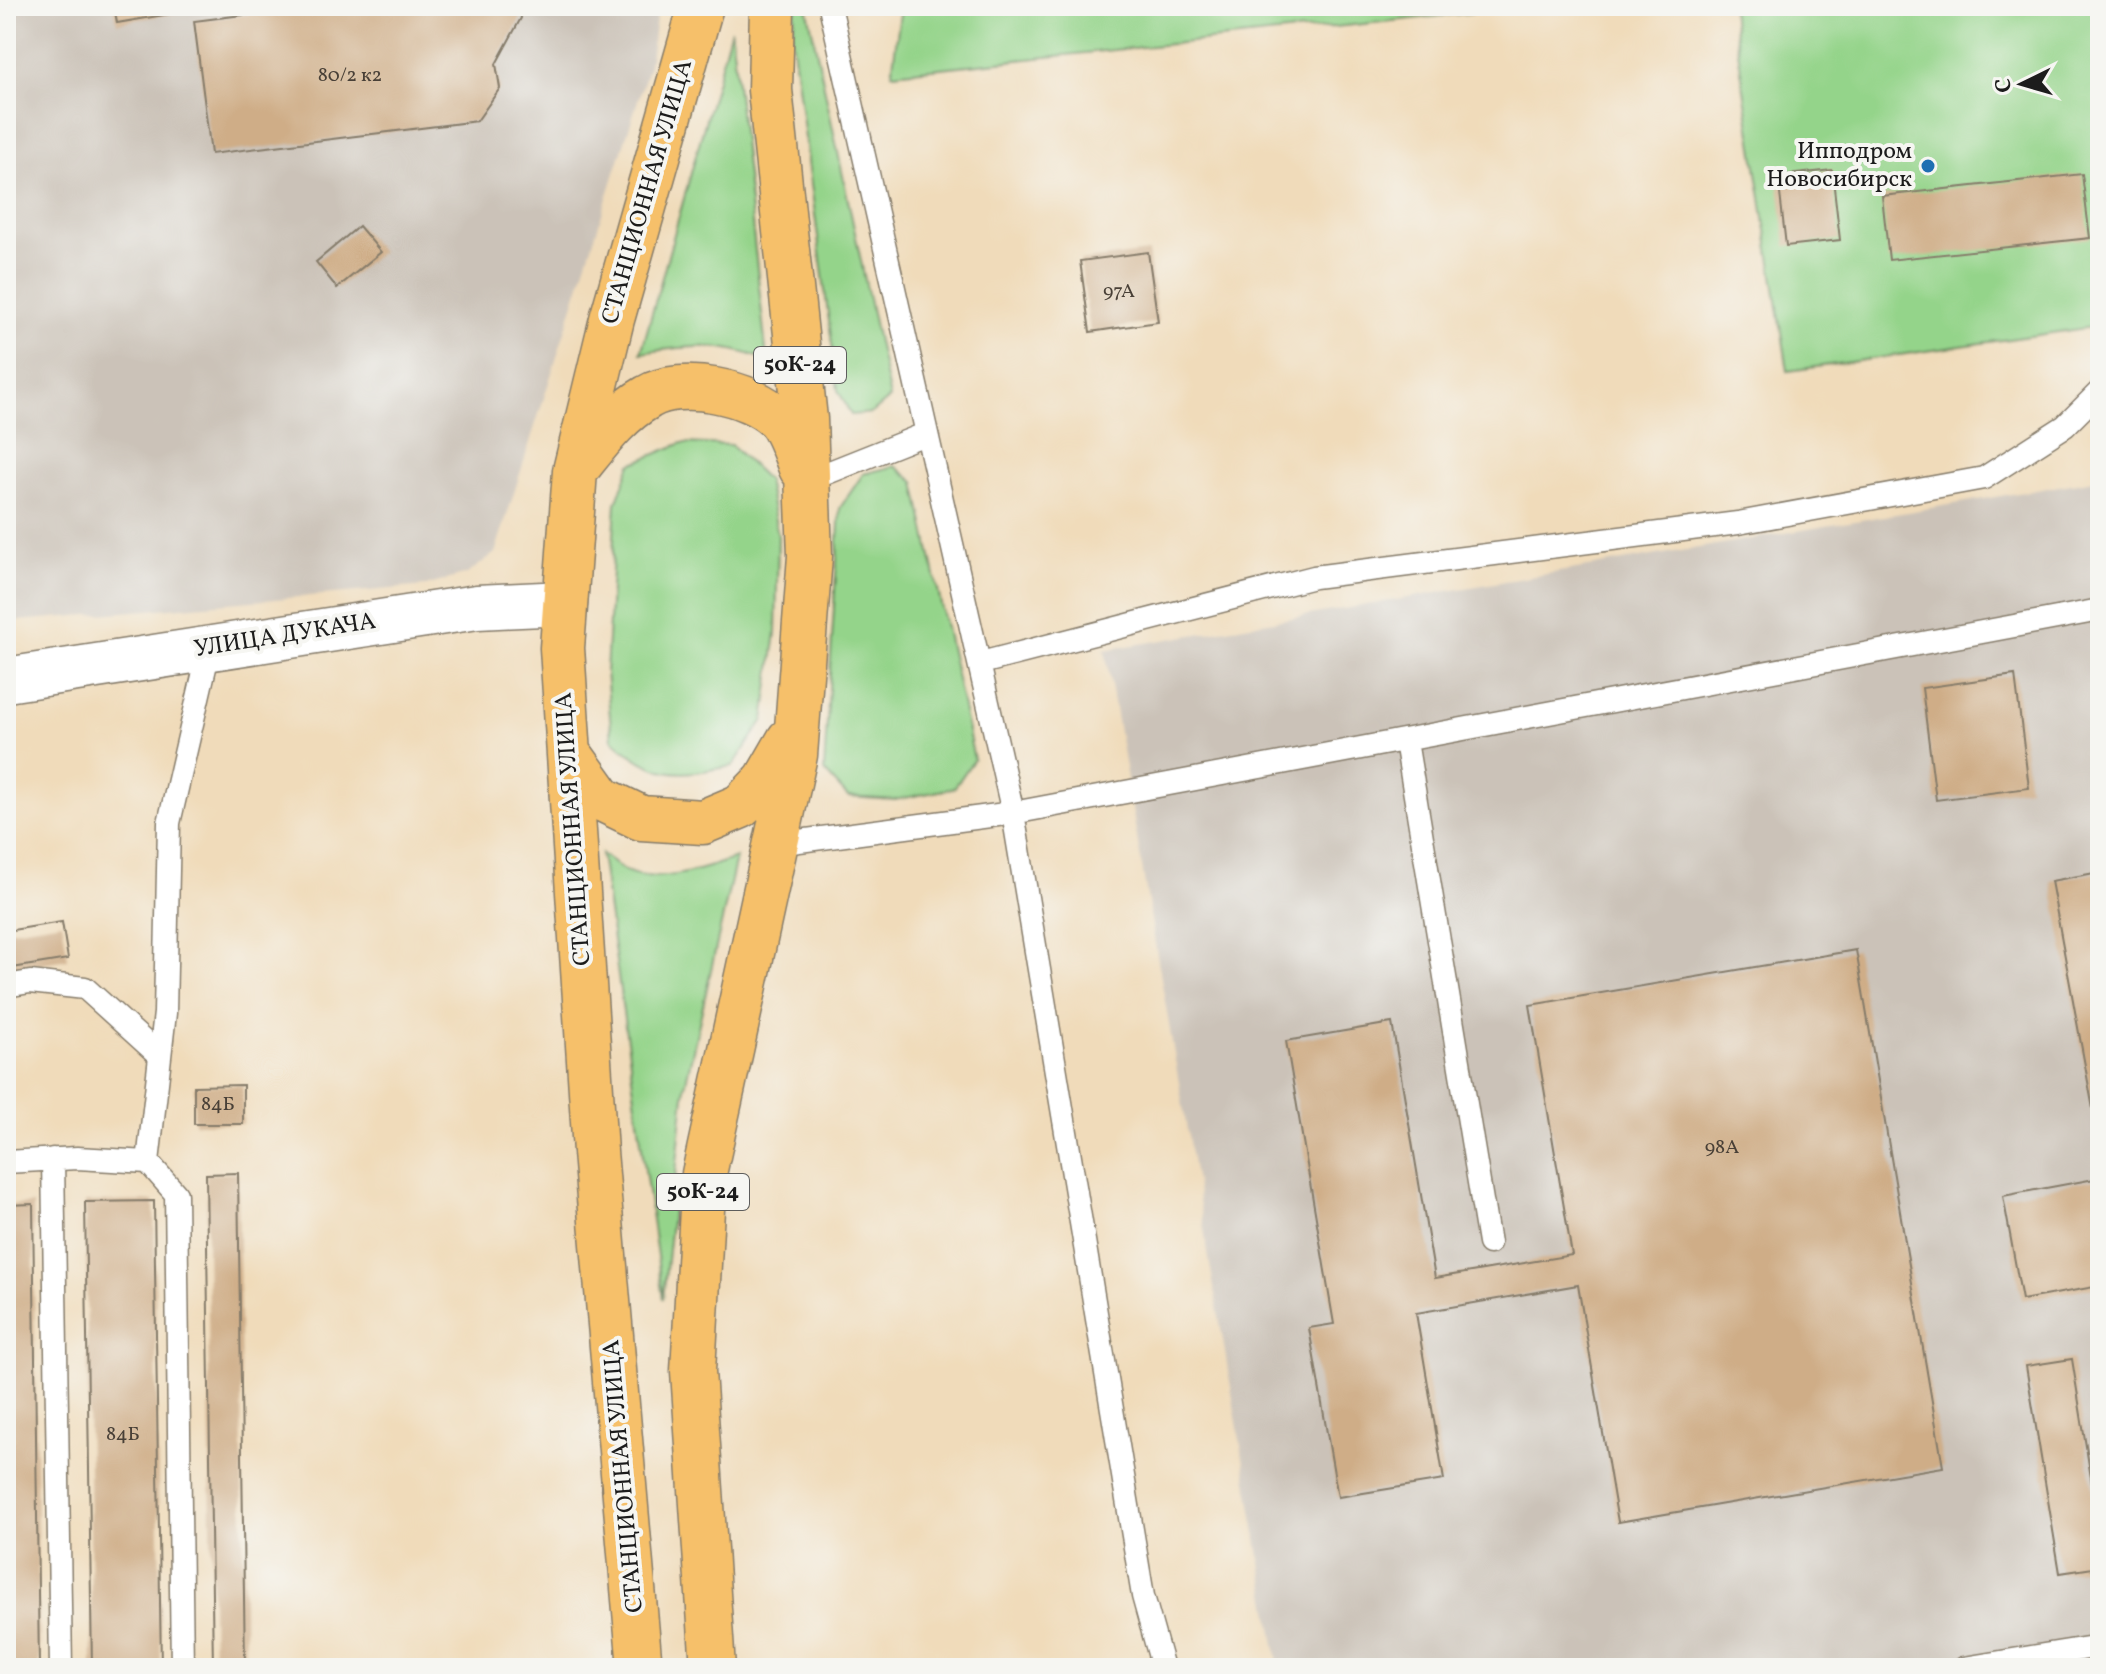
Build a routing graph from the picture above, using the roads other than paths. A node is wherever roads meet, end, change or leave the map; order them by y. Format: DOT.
graph roads {
  1 [pos="701,6"];
  2 [pos="772,6"];
  3 [pos="830,6"];
  4 [pos="2100,391"];
  5 [pos="925,434"];
  6 [pos="575,471"];
  7 [pos="807,481"];
  8 [pos="565,603"];
  9 [pos="2100,610"];
  10 [pos="210,646"];
  11 [pos="981,663"];
  12 [pos="6,680"];
  13 [pos="797,725"];
  14 [pos="1406,741"];
  15 [pos="569,753"];
  16 [pos="1013,813"];
  17 [pos="776,844"];
  18 [pos="6,986"];
  19 [pos="160,1056"];
  20 [pos="53,1159"];
  21 [pos="6,1162"];
  22 [pos="148,1162"];
  23 [pos="1489,1243"];
  24 [pos="2100,1646"];
  25 [pos="61,1668"];
  26 [pos="182,1668"];
  27 [pos="640,1668"];
  28 [pos="713,1668"];
  29 [pos="1163,1668"];
  30 [pos="1964,1668"];
  1 -- 6 [label="main road, СТАНЦИОННАЯ УЛИЦА"];
  2 -- 7 [label="main road, 50К-24"];
  3 -- 5 [label="lane"];
  4 -- 11 [label="lane"];
  5 -- 7 [label="lane"];
  5 -- 11 [label="lane"];
  6 -- 7 [label="main road"];
  6 -- 8 [label="main road, СТАНЦИОННАЯ УЛИЦА"];
  7 -- 13 [label="main road, 50К-24"];
  8 -- 10 [label="street, УЛИЦА ДУКАЧА"];
  8 -- 15 [label="main road, СТАНЦИОННАЯ УЛИЦА"];
  9 -- 14 [label="lane"];
  10 -- 12 [label="street, УЛИЦА ДУКАЧА"];
  10 -- 19 [label="lane"];
  11 -- 16 [label="lane"];
  13 -- 15 [label="main road"];
  13 -- 17 [label="main road, 50К-24"];
  14 -- 16 [label="lane"];
  14 -- 23 [label="lane"];
  15 -- 27 [label="main road, СТАНЦИОННАЯ УЛИЦА"];
  16 -- 17 [label="lane"];
  16 -- 29 [label="lane"];
  17 -- 28 [label="main road, 50К-24"];
  18 -- 19 [label="lane"];
  19 -- 22 [label="lane"];
  20 -- 21 [label="lane"];
  20 -- 22 [label="lane"];
  20 -- 25 [label="lane"];
  22 -- 26 [label="lane"];
  24 -- 30 [label="lane"];
}
